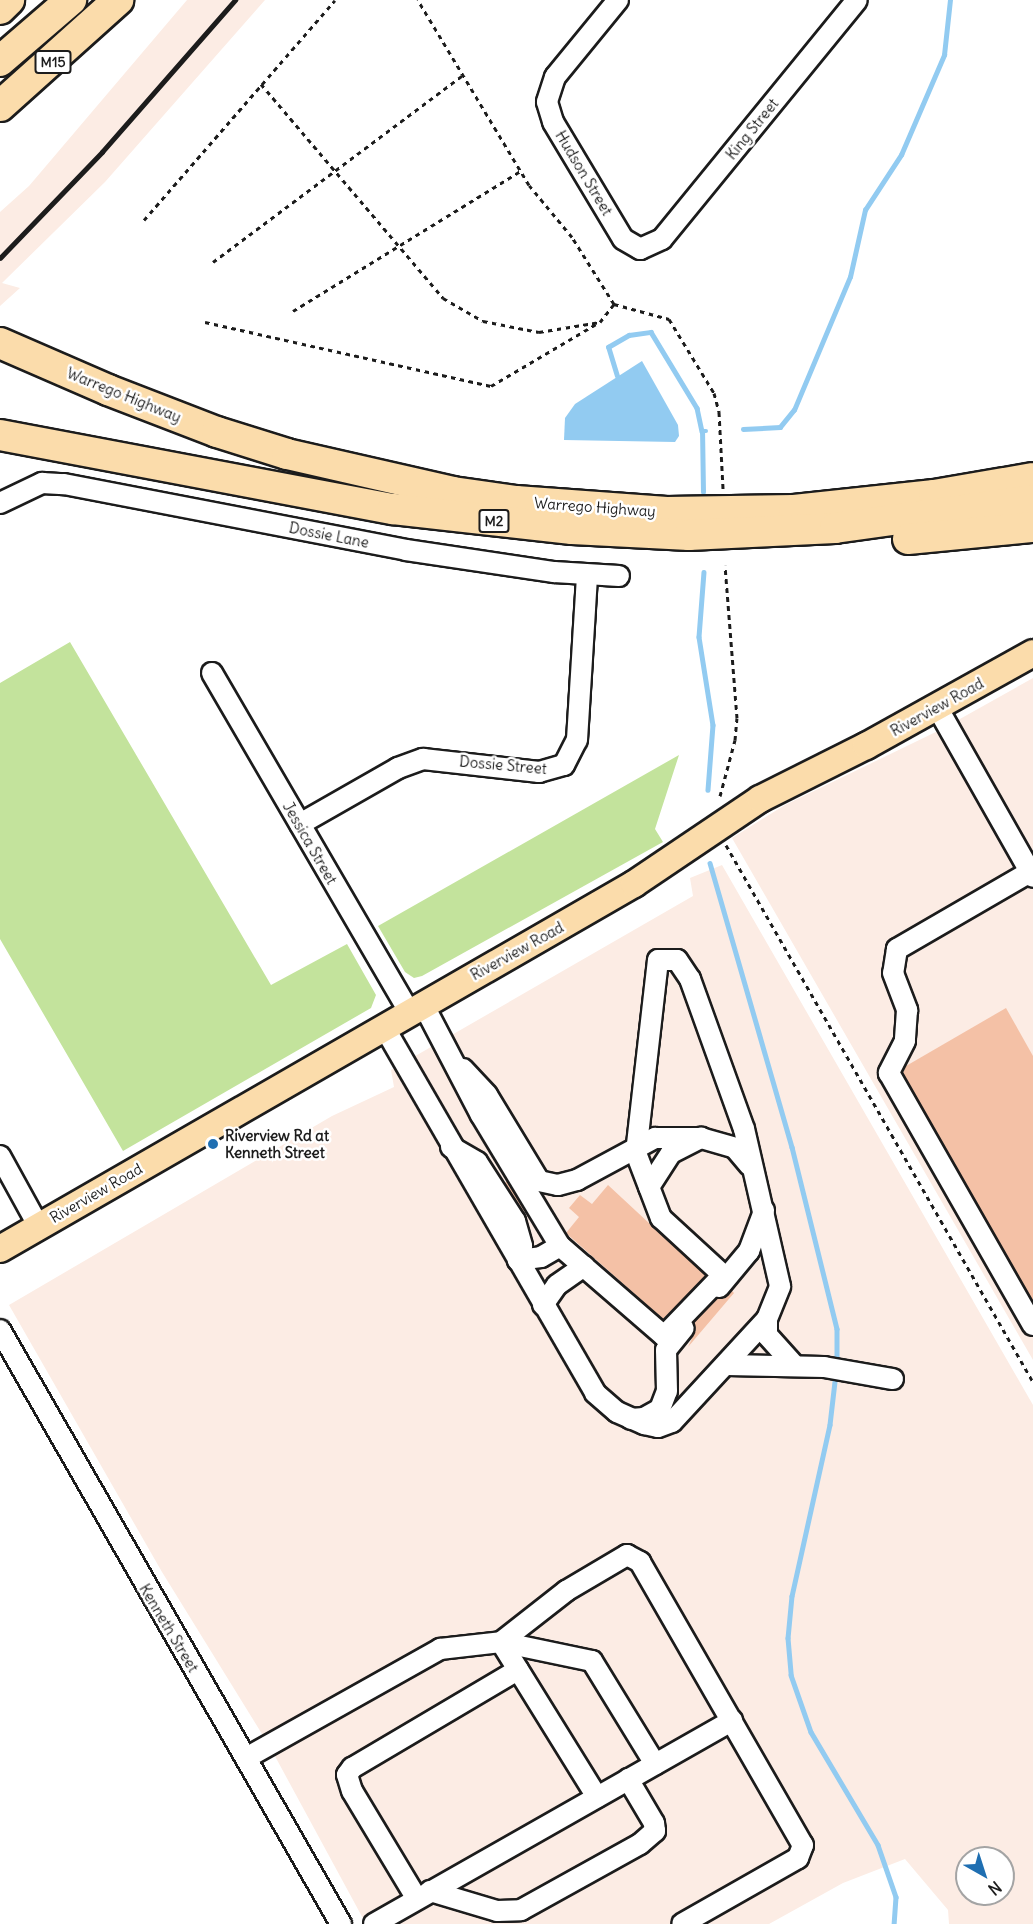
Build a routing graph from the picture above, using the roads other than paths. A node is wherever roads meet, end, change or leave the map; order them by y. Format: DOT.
graph roads {
  1 [pos="9,0"];
  2 [pos="71,0"];
  3 [pos="129,0"];
  4 [pos="618,0"];
  5 [pos="857,0"];
  6 [pos="111,8"];
  7 [pos="0,9"];
  8 [pos="0,61"];
  9 [pos="0,106"];
  10 [pos="640,249"];
  11 [pos="9,347"];
  12 [pos="0,435"];
  13 [pos="1033,478"];
  14 [pos="1033,500"];
  15 [pos="0,503"];
  16 [pos="1033,527"];
  17 [pos="689,535"];
  18 [pos="587,575"];
  19 [pos="619,576"];
  20 [pos="1033,653"];
  21 [pos="212,673"];
  22 [pos="937,707"];
  23 [pos="300,824"];
  24 [pos="1032,874"];
  25 [pos="416,1008"];
  26 [pos="384,1027"];
  27 [pos="454,1061"];
  28 [pos="701,1138"];
  29 [pos="636,1146"];
  30 [pos="0,1156"];
  31 [pos="752,1170"];
  32 [pos="649,1187"];
  33 [pos="764,1211"];
  34 [pos="39,1227"];
  35 [pos="560,1246"];
  36 [pos="0,1249"];
  37 [pos="518,1260"];
  38 [pos="584,1266"];
  39 [pos="543,1305"];
  40 [pos="767,1318"];
  41 [pos="1033,1325"];
  42 [pos="0,1330"];
  43 [pos="793,1364"];
  44 [pos="727,1365"];
  45 [pos="893,1379"];
  46 [pos="630,1419"];
  47 [pos="501,1642"];
  48 [pos="518,1670"];
  49 [pos="732,1721"];
  50 [pos="246,1758"];
  51 [pos="655,1764"];
  52 [pos="628,1779"];
  53 [pos="597,1797"];
  54 [pos="424,1895"];
  55 [pos="341,1924"];
  56 [pos="374,1924"];
  57 [pos="682,1924"];
  1 -- 7 [label="highway"];
  2 -- 8 [label="highway, M15"];
  3 -- 6 [label="highway"];
  4 -- 10 [label="street, Hudson Street"];
  5 -- 10 [label="street, King Street"];
  6 -- 9 [label="highway, M15"];
  11 -- 13 [label="highway, Warrego Highway / M2"];
  12 -- 17 [label="highway, Warrego Highway / M2"];
  14 -- 17 [label="highway, Warrego Highway / M2"];
  15 -- 18 [label="street, Dossie Lane"];
  16 -- 17 [label="highway"];
  18 -- 19 [label="street, Dossie Lane"];
  18 -- 23 [label="street, Dossie Street"];
  20 -- 22 [label="main road, Riverview Road"];
  21 -- 23 [label="street, Jessica Street"];
  22 -- 24 [label="street"];
  22 -- 25 [label="main road, Riverview Road"];
  23 -- 25 [label="street, Jessica Street"];
  24 -- 41 [label="street"];
  25 -- 26 [label="main road, Riverview Road"];
  25 -- 27 [label="street, Jessica Street"];
  26 -- 34 [label="main road, Riverview Road"];
  26 -- 37 [label="street"];
  27 -- 29 [label="street"];
  27 -- 35 [label="street"];
  28 -- 29 [label="street"];
  28 -- 31 [label="street"];
  28 -- 32 [label="street"];
  29 -- 31 [label="street"];
  29 -- 32 [label="street"];
  30 -- 34 [label="street"];
  31 -- 33 [label="street"];
  32 -- 38 [label="street"];
  33 -- 40 [label="street"];
  33 -- 46 [label="street"];
  34 -- 36 [label="main road, Riverview Road"];
  35 -- 37 [label="street"];
  35 -- 38 [label="street"];
  37 -- 39 [label="street"];
  38 -- 39 [label="street"];
  39 -- 46 [label="street"];
  40 -- 43 [label="street"];
  40 -- 44 [label="street"];
  42 -- 50 [label="street, Kenneth Street"];
  43 -- 44 [label="street"];
  43 -- 45 [label="street"];
  44 -- 46 [label="street"];
  47 -- 48 [label="street"];
  47 -- 49 [label="street"];
  47 -- 50 [label="street"];
  47 -- 51 [label="street"];
  48 -- 53 [label="street"];
  48 -- 54 [label="street"];
  49 -- 51 [label="street"];
  49 -- 57 [label="street"];
  50 -- 55 [label="street, Kenneth Street"];
  51 -- 52 [label="street"];
  52 -- 53 [label="street"];
  52 -- 54 [label="street"];
  53 -- 54 [label="street"];
  54 -- 56 [label="street"];
}
